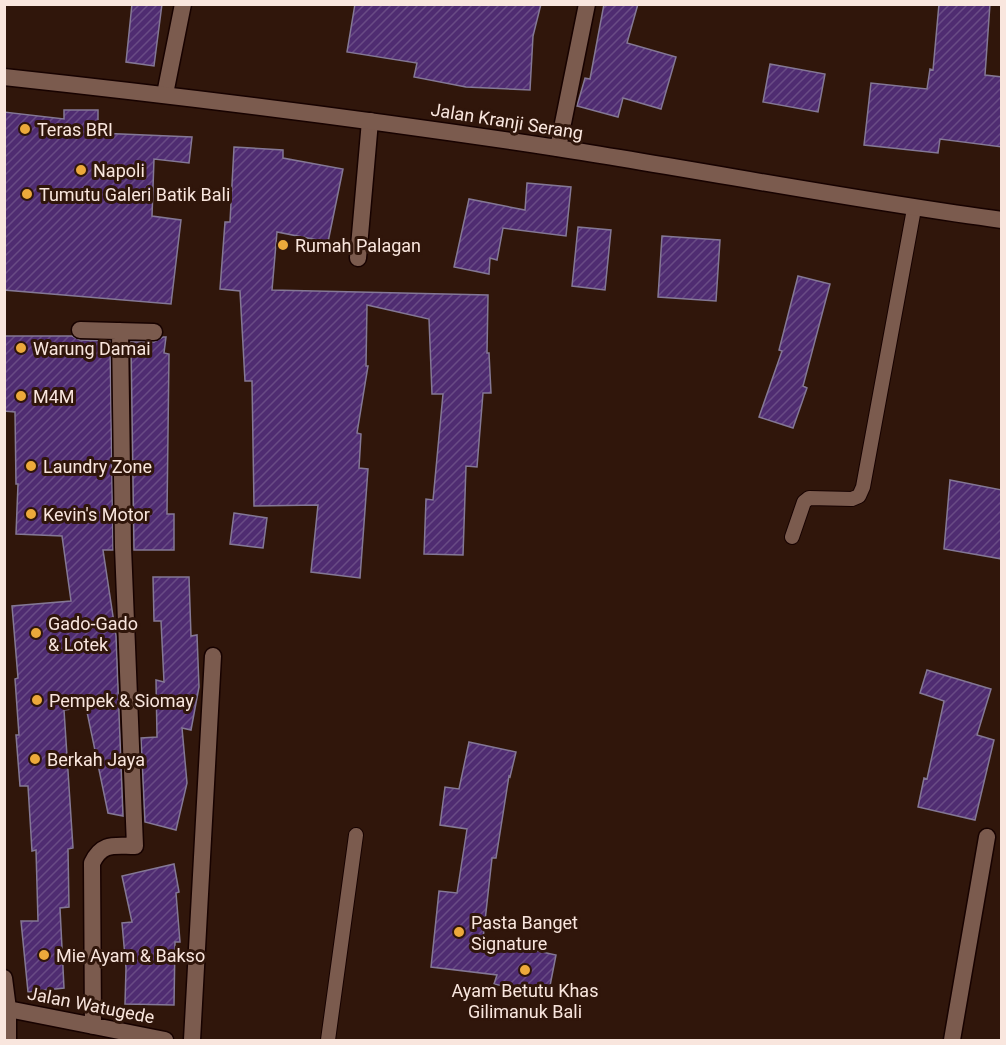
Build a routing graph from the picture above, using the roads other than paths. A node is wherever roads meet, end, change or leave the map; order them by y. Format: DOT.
graph roads {
  1 [pos="183,4"];
  2 [pos="587,4"];
  3 [pos="4,77"];
  4 [pos="165,94"];
  5 [pos="370,121"];
  6 [pos="558,148"];
  7 [pos="914,208"];
  8 [pos="1002,220"];
  9 [pos="358,258"];
  10 [pos="80,330"];
  11 [pos="120,331"];
  12 [pos="154,332"];
  13 [pos="792,537"];
  14 [pos="213,656"];
  15 [pos="356,835"];
  16 [pos="987,837"];
  17 [pos="4,978"];
  18 [pos="8,1009"];
  19 [pos="93,1026"];
  20 [pos="8,1041"];
  21 [pos="165,1041"];
  22 [pos="192,1041"];
  23 [pos="328,1041"];
  24 [pos="952,1041"];
  1 -- 4 [label="street"];
  2 -- 6 [label="street"];
  3 -- 4 [label="street, Jalan Kranji Serang"];
  4 -- 5 [label="street, Jalan Kranji Serang"];
  5 -- 6 [label="street, Jalan Kranji Serang"];
  5 -- 9 [label="street"];
  6 -- 7 [label="street, Jalan Kranji Serang"];
  7 -- 8 [label="street, Jalan Kranji Serang"];
  7 -- 13 [label="lane"];
  10 -- 11 [label="street"];
  11 -- 12 [label="street"];
  11 -- 19 [label="street"];
  14 -- 22 [label="street"];
  15 -- 23 [label="lane"];
  16 -- 24 [label="street"];
  17 -- 18 [label="street"];
  18 -- 19 [label="street, Jalan Watugede"];
  18 -- 20 [label="street"];
  19 -- 21 [label="street, Jalan Watugede"];
}
